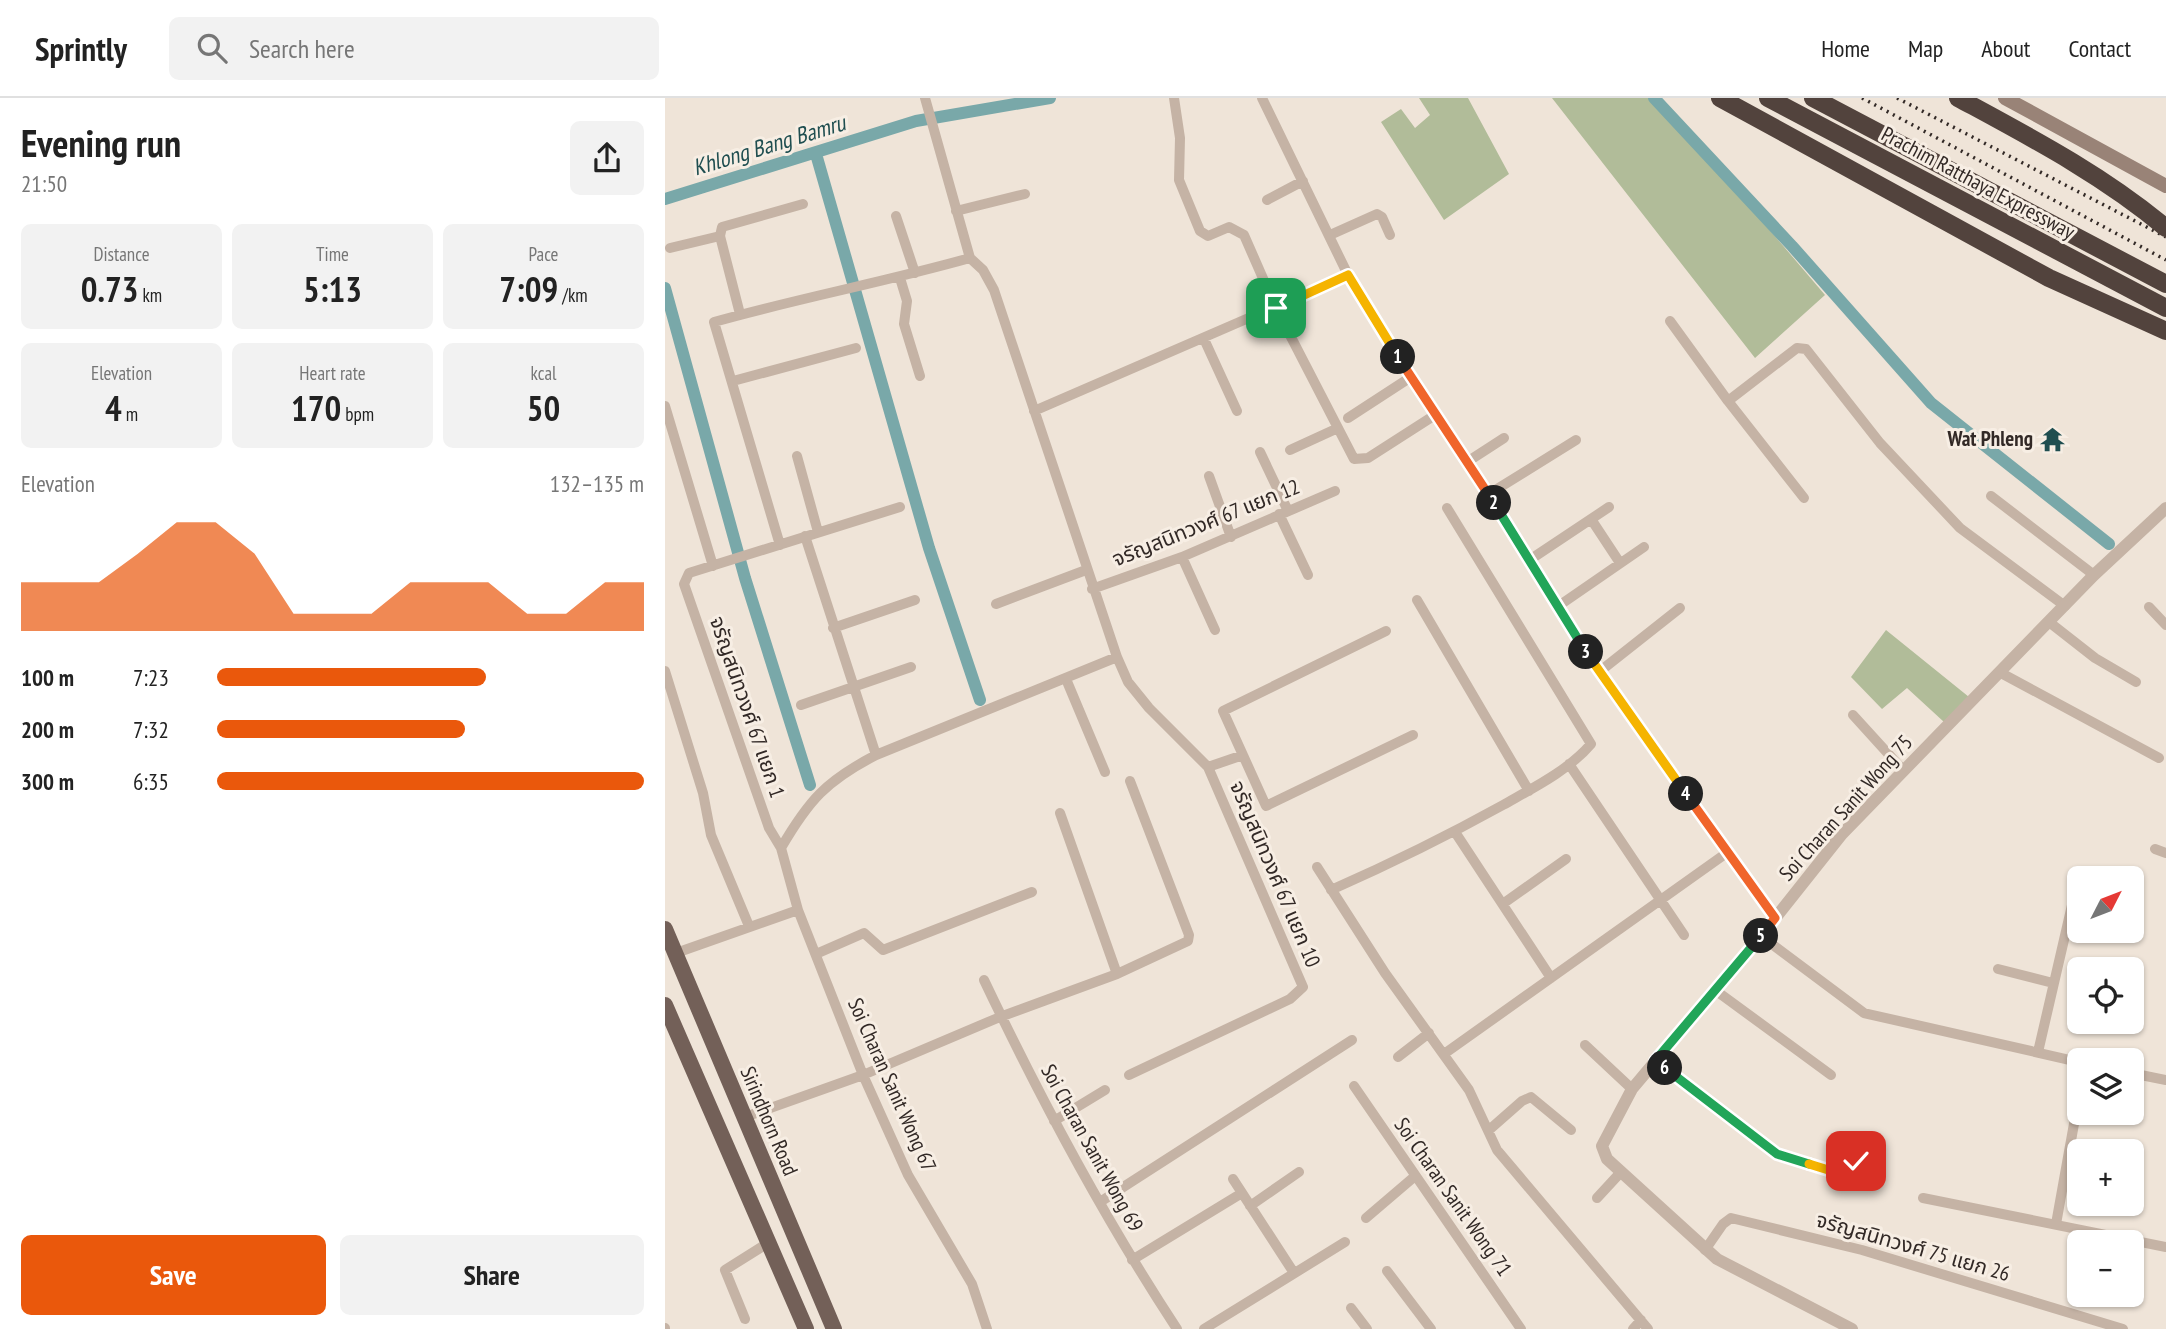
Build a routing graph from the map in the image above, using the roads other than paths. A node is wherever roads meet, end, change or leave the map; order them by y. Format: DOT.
graph roads {
  1 [pos="925,98"];
  2 [pos="1174,98"];
  3 [pos="1262,98"];
  4 [pos="1720,98"];
  5 [pos="1768,98"];
  6 [pos="1814,98"];
  7 [pos="1958,98"];
  8 [pos="2005,98"];
  9 [pos="1303,181"];
  10 [pos="2166,186"];
  11 [pos="1025,194"];
  12 [pos="1267,200"];
  13 [pos="803,204"];
  14 [pos="956,211"];
  15 [pos="896,216"];
  16 [pos="2166,228"];
  17 [pos="1330,235"];
  18 [pos="1390,235"];
  19 [pos="720,236"];
  20 [pos="670,248"];
  21 [pos="970,258"];
  22 [pos="915,273"];
  23 [pos="1348,275"];
  24 [pos="900,278"];
  25 [pos="2166,284"];
  26 [pos="1276,308"];
  27 [pos="2166,308"];
  28 [pos="740,314"];
  29 [pos="2166,314"];
  30 [pos="1671,321"];
  31 [pos="2166,331"];
  32 [pos="1204,339"];
  33 [pos="856,348"];
  34 [pos="920,376"];
  35 [pos="1411,377"];
  36 [pos="733,381"];
  37 [pos="1728,401"];
  38 [pos="665,406"];
  39 [pos="1034,411"];
  40 [pos="1237,411"];
  41 [pos="1435,415"];
  42 [pos="1348,418"];
  43 [pos="1338,428"];
  44 [pos="1504,439"];
  45 [pos="1576,440"];
  46 [pos="1290,450"];
  47 [pos="1260,452"];
  48 [pos="797,456"];
  49 [pos="1467,462"];
  50 [pos="1209,476"];
  51 [pos="1335,491"];
  52 [pos="1489,494"];
  53 [pos="1991,496"];
  54 [pos="1804,498"];
  55 [pos="1609,507"];
  56 [pos="900,508"];
  57 [pos="1447,508"];
  58 [pos="2166,509"];
  59 [pos="1283,512"];
  60 [pos="1591,519"];
  61 [pos="818,532"];
  62 [pos="805,536"];
  63 [pos="1231,537"];
  64 [pos="780,545"];
  65 [pos="1644,547"];
  66 [pos="1182,557"];
  67 [pos="1528,561"];
  68 [pos="1620,562"];
  69 [pos="713,566"];
  70 [pos="1086,570"];
  71 [pos="1308,575"];
  72 [pos="2094,575"];
  73 [pos="1092,589"];
  74 [pos="915,600"];
  75 [pos="1416,600"];
  76 [pos="996,604"];
  77 [pos="2065,606"];
  78 [pos="1557,607"];
  79 [pos="2149,607"];
  80 [pos="1680,608"];
  81 [pos="2049,622"];
  82 [pos="2166,625"];
  83 [pos="833,628"];
  84 [pos="1215,630"];
  85 [pos="1386,631"];
  86 [pos="1117,657"];
  87 [pos="911,667"];
  88 [pos="665,671"];
  89 [pos="1599,672"];
  90 [pos="2001,673"];
  91 [pos="1066,679"];
  92 [pos="2136,682"];
  93 [pos="852,687"];
  94 [pos="801,705"];
  95 [pos="1853,715"];
  96 [pos="1413,735"];
  97 [pos="876,755"];
  98 [pos="1243,755"];
  99 [pos="2159,758"];
  100 [pos="1569,764"];
  101 [pos="1208,767"];
  102 [pos="1903,770"];
  103 [pos="1105,772"];
  104 [pos="1131,781"];
  105 [pos="1529,790"];
  106 [pos="1060,813"];
  107 [pos="1455,832"];
  108 [pos="781,848"];
  109 [pos="2155,849"];
  110 [pos="1727,852"];
  111 [pos="2166,853"];
  112 [pos="1566,859"];
  113 [pos="1317,867"];
  114 [pos="1331,890"];
  115 [pos="1032,892"];
  116 [pos="1660,899"];
  117 [pos="1504,903"];
  118 [pos="798,909"];
  119 [pos="1775,918"];
  120 [pos="749,926"];
  121 [pos="665,929"];
  122 [pos="1684,935"];
  123 [pos="1761,936"];
  124 [pos="2067,937"];
  125 [pos="676,953"];
  126 [pos="816,954"];
  127 [pos="1998,970"];
  128 [pos="1117,975"];
  129 [pos="1551,978"];
  130 [pos="983,980"];
  131 [pos="2053,983"];
  132 [pos="1716,990"];
  133 [pos="665,1004"];
  134 [pos="1000,1017"];
  135 [pos="1429,1033"];
  136 [pos="1352,1040"];
  137 [pos="1585,1045"];
  138 [pos="2038,1052"];
  139 [pos="1444,1054"];
  140 [pos="1398,1057"];
  141 [pos="2067,1059"];
  142 [pos="1655,1061"];
  143 [pos="1129,1074"];
  144 [pos="863,1075"];
  145 [pos="1831,1075"];
  146 [pos="2144,1076"];
  147 [pos="2166,1080"];
  148 [pos="1353,1086"];
  149 [pos="1632,1089"];
  150 [pos="1105,1090"];
  151 [pos="745,1117"];
  152 [pos="1054,1121"];
  153 [pos="2074,1125"];
  154 [pos="1489,1130"];
  155 [pos="1571,1130"];
  156 [pos="1856,1161"];
  157 [pos="1299,1172"];
  158 [pos="1621,1172"];
  159 [pos="1414,1177"];
  160 [pos="1233,1179"];
  161 [pos="1242,1193"];
  162 [pos="1597,1198"];
  163 [pos="1923,1198"];
  164 [pos="1100,1202"];
  165 [pos="1250,1206"];
  166 [pos="1366,1218"];
  167 [pos="2056,1224"];
  168 [pos="1345,1242"];
  169 [pos="768,1243"];
  170 [pos="2166,1247"];
  171 [pos="1705,1251"];
  172 [pos="1132,1260"];
  173 [pos="1387,1271"];
  174 [pos="1294,1273"];
  175 [pos="1351,1308"];
  176 [pos="745,1319"];
  177 [pos="1645,1325"];
  178 [pos="806,1329"];
  179 [pos="834,1329"];
  180 [pos="987,1329"];
  181 [pos="1177,1329"];
  182 [pos="1205,1329"];
  183 [pos="1367,1329"];
  184 [pos="1431,1329"];
  185 [pos="1521,1329"];
  186 [pos="1633,1329"];
  187 [pos="1852,1329"];
  188 [pos="2123,1329"];
  1 -- 14 [label="street"];
  2 -- 26 [label="street"];
  3 -- 9 [label="street"];
  4 -- 31 [label="highway"];
  5 -- 27 [label="highway, Prachim Ratthaya Expressway"];
  5 -- 29 [label="main road"];
  6 -- 25 [label="highway, Prachim Ratthaya Expressway"];
  7 -- 16 [label="highway, bridge"];
  8 -- 10 [label="main road"];
  9 -- 12 [label="street"];
  9 -- 17 [label="street"];
  11 -- 14 [label="street"];
  13 -- 19 [label="street"];
  14 -- 21 [label="street"];
  15 -- 22 [label="street"];
  17 -- 18 [label="street"];
  17 -- 23 [label="street"];
  19 -- 20 [label="street"];
  19 -- 28 [label="street"];
  21 -- 22 [label="street"];
  21 -- 39 [label="street, จรัญสนิทวงศ์ 67 แยก 10"];
  22 -- 24 [label="street"];
  23 -- 26 [label="street"];
  23 -- 35 [label="street"];
  24 -- 28 [label="street"];
  24 -- 34 [label="street"];
  26 -- 32 [label="street"];
  26 -- 43 [label="street"];
  28 -- 36 [label="street"];
  30 -- 37 [label="street"];
  32 -- 39 [label="street"];
  32 -- 40 [label="street"];
  33 -- 36 [label="street"];
  35 -- 41 [label="street"];
  35 -- 42 [label="street"];
  36 -- 64 [label="street"];
  37 -- 54 [label="street"];
  37 -- 77 [label="street"];
  38 -- 69 [label="street"];
  39 -- 70 [label="street, จรัญสนิทวงศ์ 67 แยก 10"];
  41 -- 43 [label="street"];
  41 -- 49 [label="street"];
  43 -- 46 [label="street"];
  44 -- 49 [label="street"];
  45 -- 52 [label="street"];
  47 -- 59 [label="street"];
  48 -- 61 [label="street"];
  49 -- 52 [label="street"];
  50 -- 63 [label="street"];
  51 -- 59 [label="street, จรัญสนิทวงศ์ 67 แยก 12"];
  52 -- 67 [label="street"];
  53 -- 72 [label="street"];
  55 -- 60 [label="street"];
  56 -- 61 [label="street"];
  57 -- 100 [label="street"];
  58 -- 72 [label="street, Soi Charan Sanit Wong 75"];
  59 -- 63 [label="street, จรัญสนิทวงศ์ 67 แยก 12"];
  59 -- 71 [label="street"];
  60 -- 67 [label="street"];
  60 -- 68 [label="street"];
  61 -- 62 [label="street"];
  62 -- 64 [label="street"];
  62 -- 83 [label="street"];
  63 -- 66 [label="street, จรัญสนิทวงศ์ 67 แยก 12"];
  64 -- 69 [label="street"];
  65 -- 68 [label="street"];
  66 -- 73 [label="street, จรัญสนิทวงศ์ 67 แยก 12"];
  66 -- 84 [label="street"];
  67 -- 78 [label="street"];
  68 -- 78 [label="street"];
  69 -- 108 [label="street, จรัญสนิทวงศ์ 67 แยก 1"];
  70 -- 73 [label="street, จรัญสนิทวงศ์ 67 แยก 10"];
  70 -- 76 [label="street"];
  72 -- 77 [label="street, Soi Charan Sanit Wong 75"];
  73 -- 86 [label="street, จรัญสนิทวงศ์ 67 แยก 10"];
  74 -- 83 [label="street"];
  75 -- 105 [label="street"];
  77 -- 81 [label="street, Soi Charan Sanit Wong 75"];
  78 -- 89 [label="street"];
  79 -- 82 [label="street"];
  80 -- 89 [label="street"];
  81 -- 90 [label="street, Soi Charan Sanit Wong 75"];
  81 -- 92 [label="street"];
  83 -- 93 [label="street"];
  85 -- 98 [label="street"];
  86 -- 91 [label="street"];
  86 -- 101 [label="street, จรัญสนิทวงศ์ 67 แยก 10"];
  87 -- 93 [label="street"];
  88 -- 120 [label="street"];
  89 -- 110 [label="street"];
  90 -- 99 [label="street"];
  90 -- 102 [label="street, Soi Charan Sanit Wong 75"];
  91 -- 97 [label="street"];
  91 -- 103 [label="street"];
  93 -- 94 [label="street"];
  93 -- 97 [label="street"];
  95 -- 102 [label="street"];
  96 -- 98 [label="street"];
  97 -- 108 [label="street"];
  98 -- 101 [label="street"];
  100 -- 105 [label="street"];
  100 -- 116 [label="street"];
  101 -- 143 [label="street, จรัญสนิทวงศ์ 67 แยก 10"];
  102 -- 119 [label="street, Soi Charan Sanit Wong 75"];
  104 -- 128 [label="street"];
  105 -- 107 [label="street"];
  106 -- 128 [label="street"];
  107 -- 114 [label="street"];
  107 -- 117 [label="street"];
  108 -- 118 [label="street, Soi Charan Sanit Wong 67"];
  109 -- 111 [label="street"];
  110 -- 116 [label="street"];
  110 -- 119 [label="street"];
  112 -- 117 [label="street"];
  113 -- 114 [label="street"];
  114 -- 135 [label="street"];
  115 -- 126 [label="street"];
  116 -- 122 [label="street"];
  116 -- 129 [label="street"];
  117 -- 129 [label="street"];
  118 -- 120 [label="street"];
  118 -- 126 [label="street, Soi Charan Sanit Wong 67"];
  119 -- 123 [label="street, Soi Charan Sanit Wong 75"];
  120 -- 125 [label="street"];
  121 -- 125 [label="main road, Sirindhorn Road"];
  123 -- 132 [label="street, Soi Charan Sanit Wong 75"];
  123 -- 138 [label="street"];
  124 -- 131 [label="street"];
  125 -- 151 [label="main road, Sirindhorn Road"];
  126 -- 144 [label="street, Soi Charan Sanit Wong 67"];
  127 -- 131 [label="street"];
  128 -- 134 [label="street"];
  129 -- 139 [label="street"];
  130 -- 134 [label="street, Soi Charan Sanit Wong 69"];
  131 -- 138 [label="street"];
  132 -- 142 [label="street, Soi Charan Sanit Wong 75"];
  132 -- 145 [label="street"];
  133 -- 169 [label="main road"];
  134 -- 144 [label="street"];
  134 -- 152 [label="street, Soi Charan Sanit Wong 69"];
  135 -- 139 [label="street"];
  135 -- 140 [label="street"];
  136 -- 164 [label="street"];
  137 -- 149 [label="street"];
  138 -- 141 [label="street"];
  139 -- 154 [label="street"];
  142 -- 149 [label="street, Soi Charan Sanit Wong 75"];
  142 -- 156 [label="street"];
  144 -- 151 [label="street"];
  144 -- 180 [label="street, Soi Charan Sanit Wong 67"];
  146 -- 147 [label="street"];
  148 -- 159 [label="street, Soi Charan Sanit Wong 71"];
  149 -- 158 [label="street, Soi Charan Sanit Wong 75"];
  150 -- 152 [label="street"];
  151 -- 179 [label="main road, Sirindhorn Road"];
  152 -- 164 [label="street, Soi Charan Sanit Wong 69"];
  153 -- 167 [label="street"];
  154 -- 155 [label="street"];
  154 -- 177 [label="street"];
  157 -- 165 [label="street"];
  158 -- 162 [label="street"];
  158 -- 171 [label="street, Soi Charan Sanit Wong 75"];
  159 -- 166 [label="street"];
  159 -- 185 [label="street, Soi Charan Sanit Wong 71"];
  160 -- 161 [label="street"];
  161 -- 165 [label="street"];
  161 -- 172 [label="street"];
  163 -- 167 [label="street"];
  164 -- 172 [label="street, Soi Charan Sanit Wong 69"];
  165 -- 174 [label="street"];
  167 -- 170 [label="street"];
  168 -- 174 [label="street"];
  169 -- 176 [label="street"];
  169 -- 178 [label="main road"];
  171 -- 187 [label="street, Soi Charan Sanit Wong 75"];
  171 -- 188 [label="street, จรัญสนิทวงศ์ 75 แยก 26"];
  172 -- 181 [label="street, Soi Charan Sanit Wong 69"];
  173 -- 184 [label="street"];
  174 -- 182 [label="street"];
  175 -- 183 [label="street"];
  177 -- 186 [label="street"];
}
